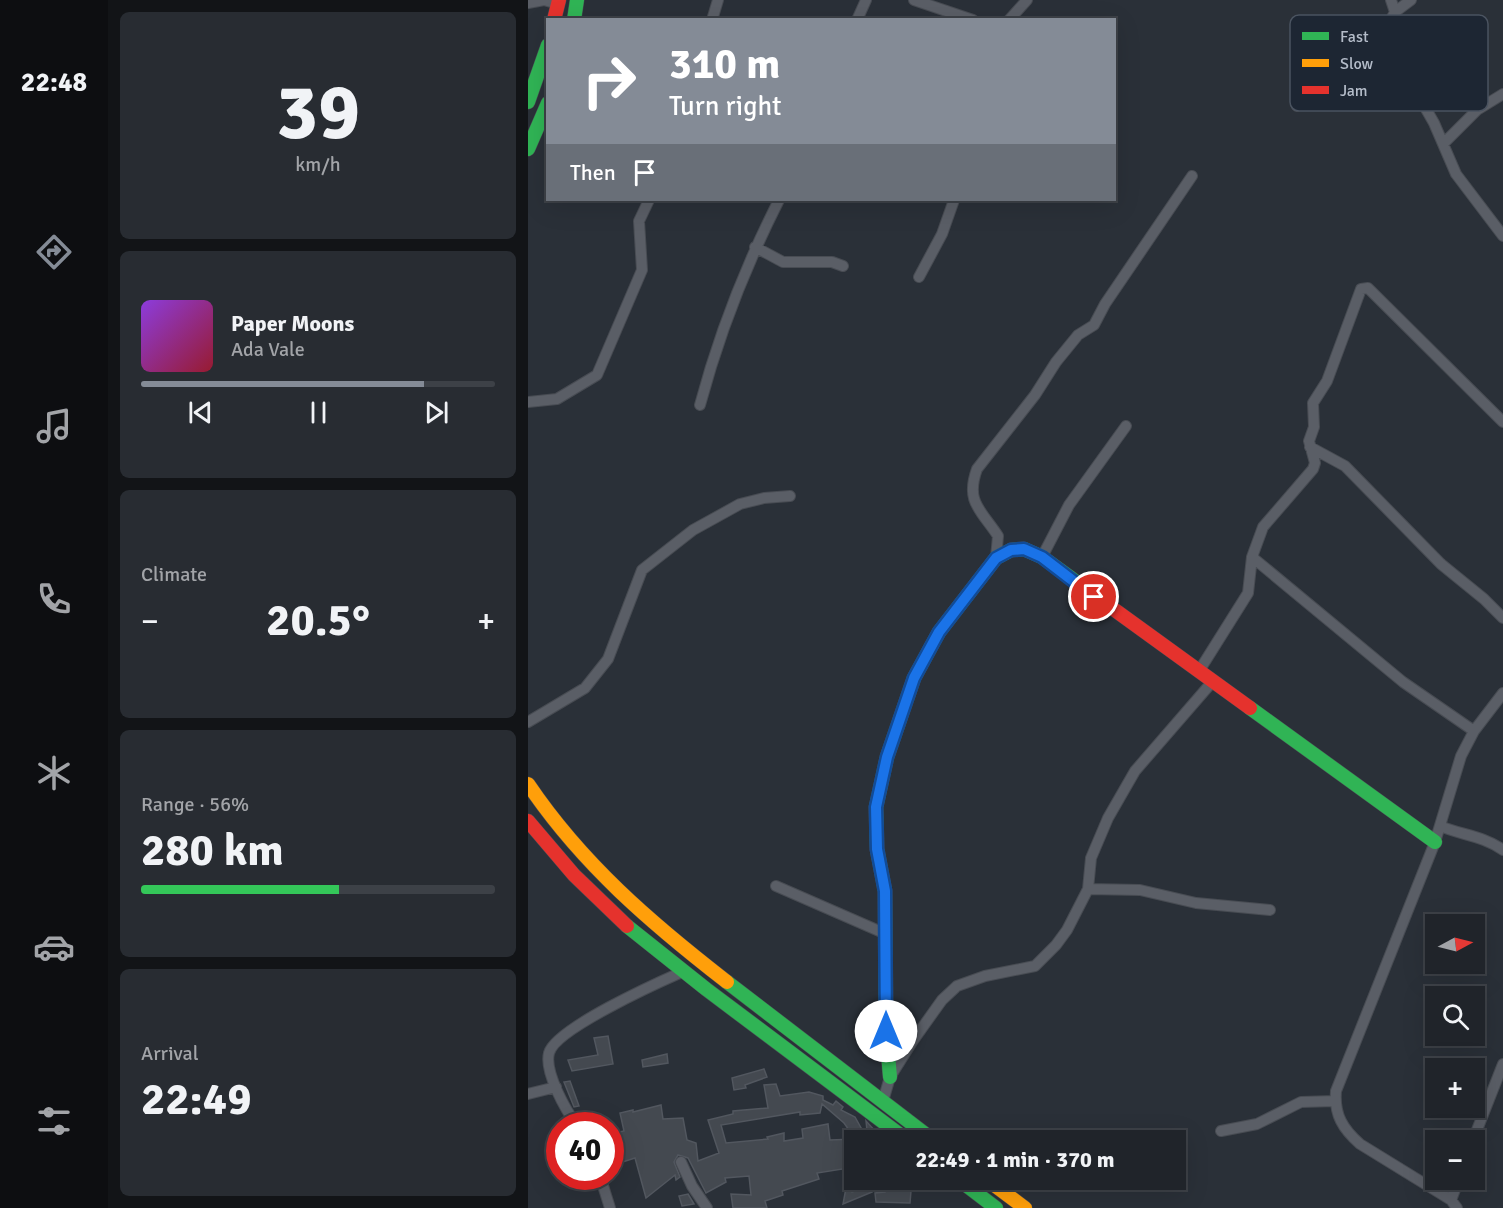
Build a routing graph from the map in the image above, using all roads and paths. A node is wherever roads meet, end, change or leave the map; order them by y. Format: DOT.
graph roads {
  1 [pos="577,0"];
  2 [pos="718,0"];
  3 [pos="866,0"];
  4 [pos="914,0"];
  5 [pos="1027,0"];
  6 [pos="1391,0"];
  7 [pos="1411,0"];
  8 [pos="559,2"];
  9 [pos="528,3"];
  10 [pos="1395,12"];
  11 [pos="1393,15"];
  12 [pos="555,18"];
  13 [pos="574,18"];
  14 [pos="713,18"];
  15 [pos="858,18"];
  16 [pos="967,18"];
  17 [pos="1011,18"];
  18 [pos="546,51"];
  19 [pos="1503,94"];
  20 [pos="528,102"];
  21 [pos="1488,103"];
  22 [pos="546,108"];
  23 [pos="1427,111"];
  24 [pos="1476,111"];
  25 [pos="1443,144"];
  26 [pos="528,149"];
  27 [pos="1192,176"];
  28 [pos="649,201"];
  29 [pos="778,201"];
  30 [pos="954,201"];
  31 [pos="1503,236"];
  32 [pos="755,247"];
  33 [pos="843,266"];
  34 [pos="919,277"];
  35 [pos="528,402"];
  36 [pos="700,405"];
  37 [pos="1503,422"];
  38 [pos="1126,426"];
  39 [pos="1310,447"];
  40 [pos="790,496"];
  41 [pos="1042,557"];
  42 [pos="1252,557"];
  43 [pos="996,558"];
  44 [pos="1503,618"];
  45 [pos="1199,671"];
  46 [pos="1213,681"];
  47 [pos="1503,693"];
  48 [pos="528,722"];
  49 [pos="1474,731"];
  50 [pos="528,784"];
  51 [pos="528,821"];
  52 [pos="1440,826"];
  53 [pos="1435,842"];
  54 [pos="1502,847"];
  55 [pos="776,886"];
  56 [pos="1088,889"];
  57 [pos="621,898"];
  58 [pos="1270,910"];
  59 [pos="610,914"];
  60 [pos="886,934"];
  61 [pos="682,972"];
  62 [pos="1503,1064"];
  63 [pos="890,1077"];
  64 [pos="556,1087"];
  65 [pos="528,1094"];
  66 [pos="883,1101"];
  67 [pos="1335,1101"];
  68 [pos="568,1112"];
  69 [pos="894,1130"];
  70 [pos="920,1130"];
  71 [pos="1477,1130"];
  72 [pos="1221,1131"];
  73 [pos="681,1161"];
  74 [pos="604,1190"];
  75 [pos="972,1190"];
  76 [pos="1001,1190"];
  77 [pos="1454,1204"];
  78 [pos="610,1208"];
  79 [pos="707,1208"];
  80 [pos="996,1208"];
  81 [pos="1025,1208"];
  1 -- 13 [label="street"];
  2 -- 14 [label="street"];
  3 -- 15 [label="street"];
  4 -- 16 [label="street"];
  5 -- 17 [label="street"];
  6 -- 10 [label="street"];
  7 -- 10 [label="street"];
  8 -- 9 [label="street"];
  8 -- 12 [label="street"];
  10 -- 11 [label="street"];
  18 -- 20 [label="street"];
  19 -- 21 [label="street"];
  22 -- 26 [label="street"];
  23 -- 25 [label="street"];
  24 -- 25 [label="street"];
  25 -- 31 [label="street"];
  27 -- 43 [label="street"];
  28 -- 35 [label="street"];
  29 -- 32 [label="street"];
  30 -- 34 [label="street"];
  32 -- 33 [label="street"];
  32 -- 36 [label="street"];
  37 -- 39 [label="street"];
  38 -- 41 [label="street"];
  39 -- 42 [label="street"];
  39 -- 44 [label="street"];
  40 -- 48 [label="street"];
  41 -- 43 [label="street"];
  41 -- 45 [label="street"];
  42 -- 45 [label="street"];
  42 -- 49 [label="street"];
  43 -- 60 [label="street"];
  45 -- 46 [label="street"];
  46 -- 53 [label="street"];
  46 -- 56 [label="street"];
  47 -- 49 [label="street"];
  49 -- 52 [label="street"];
  50 -- 57 [label="street"];
  51 -- 59 [label="street"];
  52 -- 53 [label="street"];
  52 -- 54 [label="street"];
  53 -- 67 [label="street"];
  55 -- 60 [label="street"];
  56 -- 58 [label="street"];
  56 -- 63 [label="street"];
  57 -- 59 [label="street"];
  57 -- 66 [label="street"];
  59 -- 61 [label="street"];
  60 -- 63 [label="street"];
  61 -- 64 [label="street"];
  61 -- 69 [label="street"];
  62 -- 71 [label="street"];
  63 -- 66 [label="street"];
  64 -- 65 [label="street"];
  64 -- 68 [label="street"];
  66 -- 70 [label="street"];
  67 -- 72 [label="street"];
  67 -- 77 [label="street"];
  73 -- 79 [label="street"];
  74 -- 78 [label="street"];
  75 -- 80 [label="street"];
  76 -- 81 [label="street"];
}
